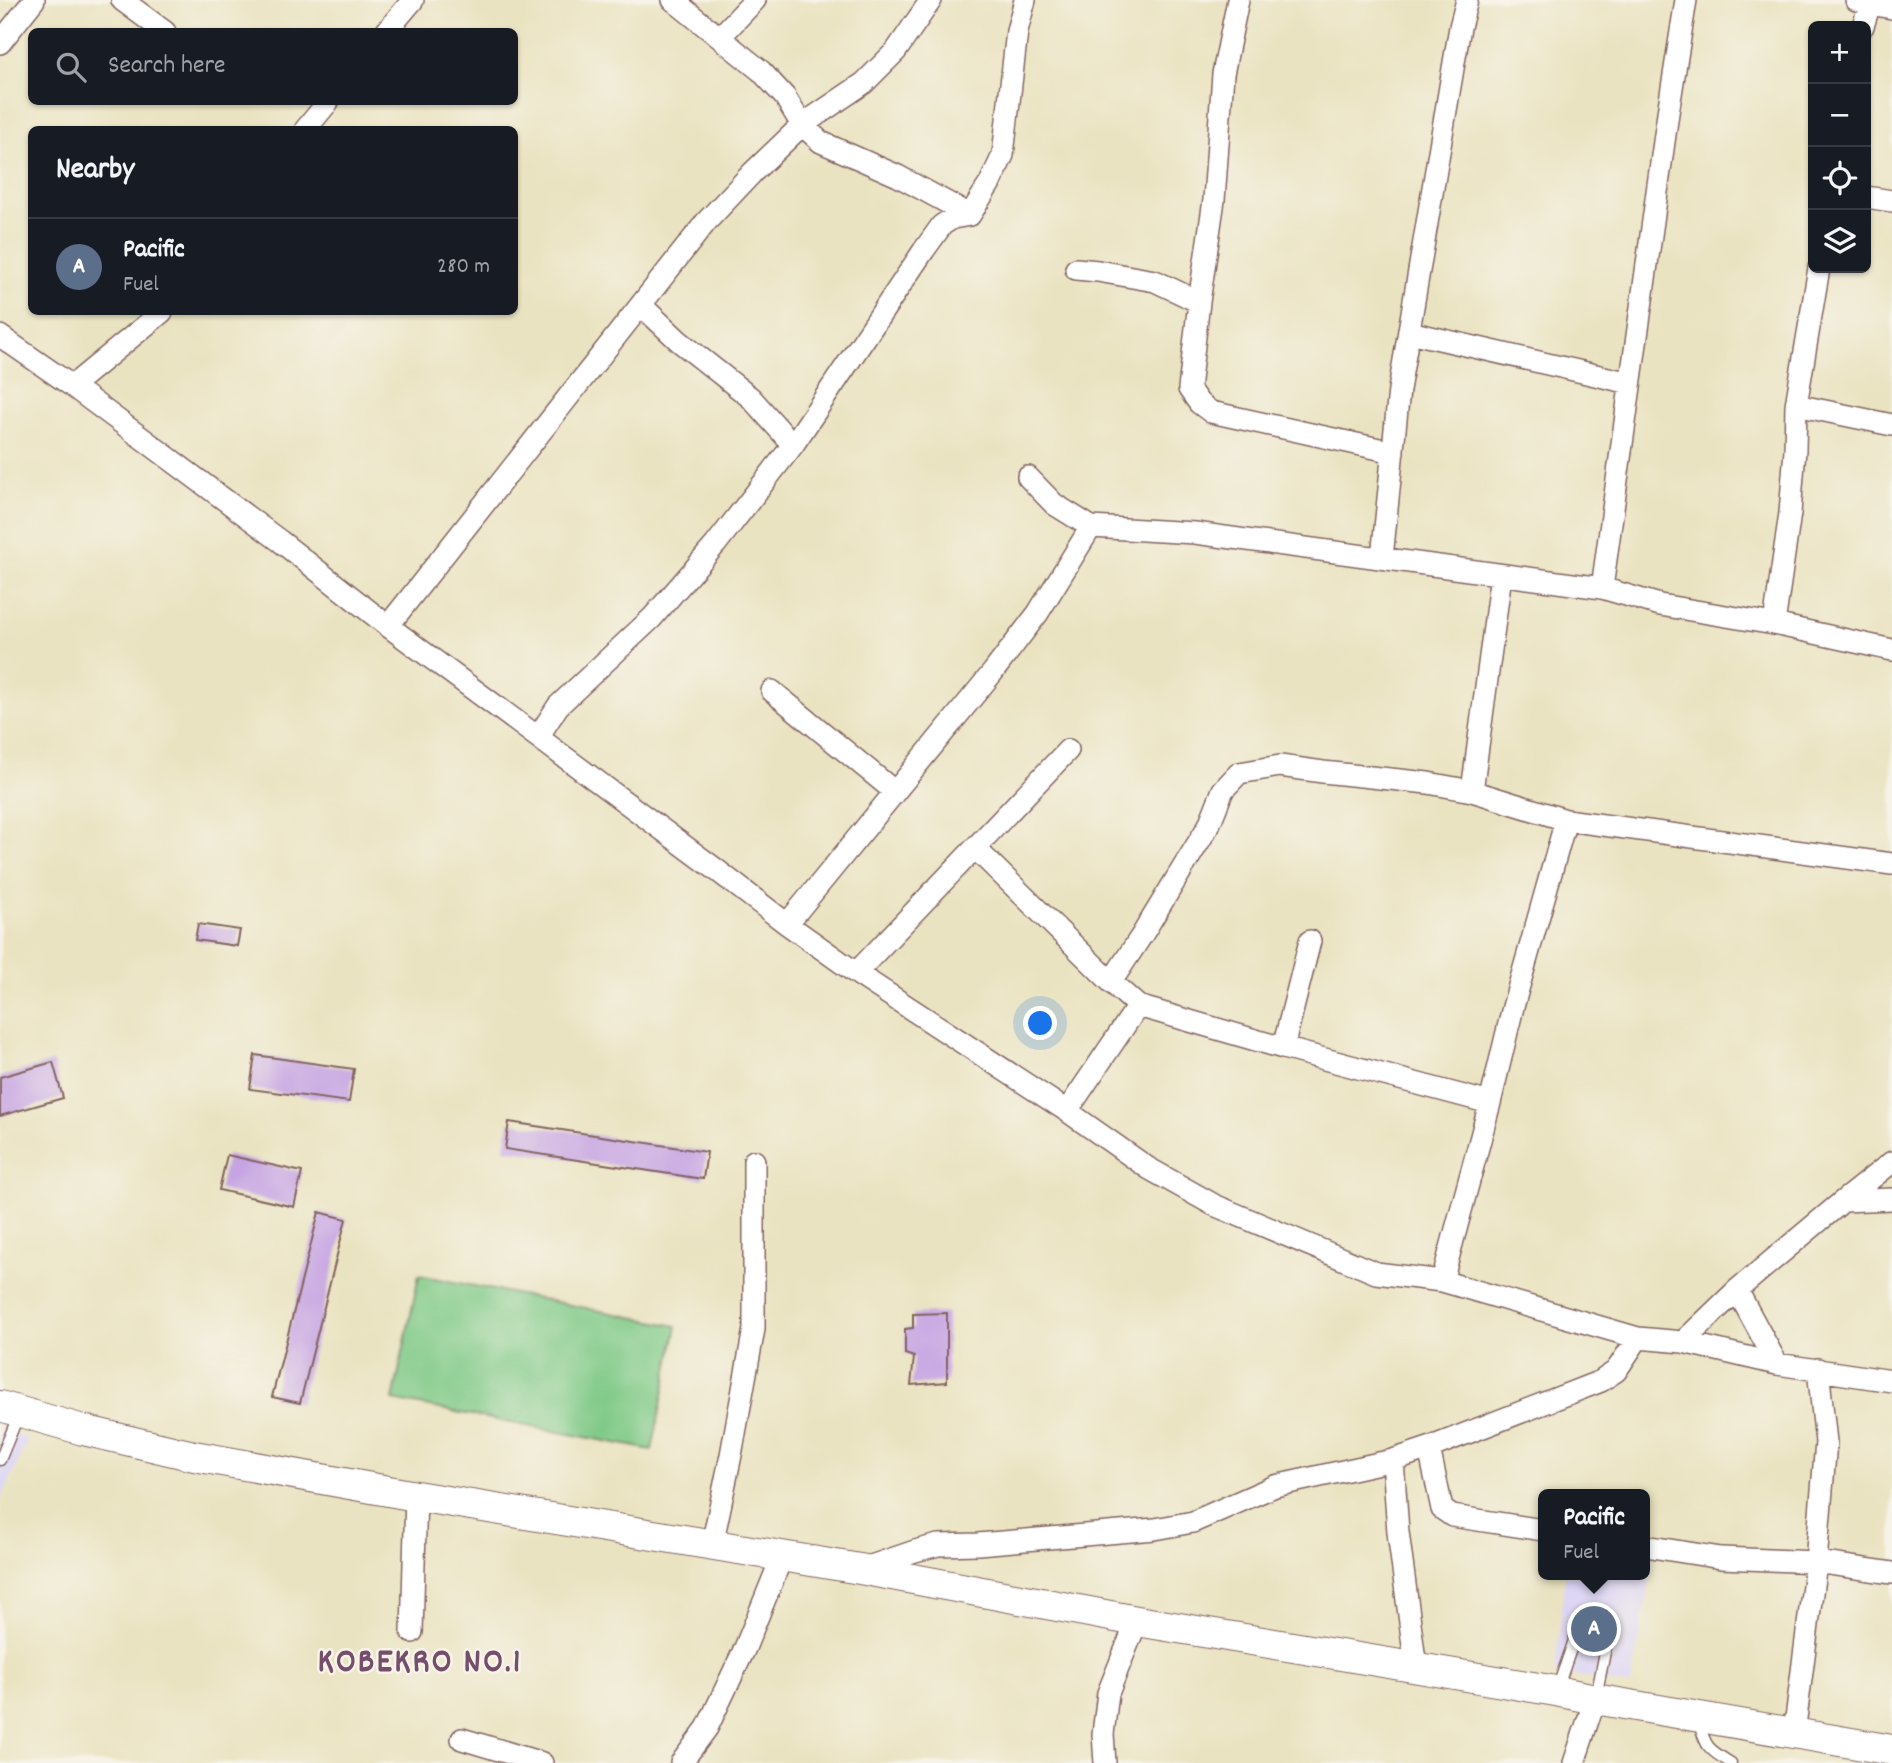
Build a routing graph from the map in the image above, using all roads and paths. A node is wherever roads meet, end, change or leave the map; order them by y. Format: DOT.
graph roads {
  1 [pos="34,0"];
  2 [pos="122,0"];
  3 [pos="413,0"];
  4 [pos="673,0"];
  5 [pos="755,0"];
  6 [pos="931,0"];
  7 [pos="1025,0"];
  8 [pos="1238,0"];
  9 [pos="1467,0"];
  10 [pos="1686,0"];
  11 [pos="1863,2"];
  12 [pos="1892,8"];
  13 [pos="1863,21"];
  14 [pos="160,28"];
  15 [pos="389,28"];
  16 [pos="720,37"];
  17 [pos="0,43"];
  18 [pos="326,105"];
  19 [pos="802,125"];
  20 [pos="308,126"];
  21 [pos="1871,198"];
  22 [pos="1892,201"];
  23 [pos="970,215"];
  24 [pos="1076,269"];
  25 [pos="1818,273"];
  26 [pos="1199,302"];
  27 [pos="641,305"];
  28 [pos="158,315"];
  29 [pos="1409,332"];
  30 [pos="0,336"];
  31 [pos="1630,383"];
  32 [pos="72,386"];
  33 [pos="1796,405"];
  34 [pos="1892,425"];
  35 [pos="793,445"];
  36 [pos="1392,452"];
  37 [pos="1028,477"];
  38 [pos="1091,527"];
  39 [pos="1381,558"];
  40 [pos="1501,575"];
  41 [pos="1602,588"];
  42 [pos="1774,624"];
  43 [pos="388,626"];
  44 [pos="1892,650"];
  45 [pos="772,691"];
  46 [pos="538,737"];
  47 [pos="1068,750"];
  48 [pos="894,791"];
  49 [pos="1472,791"];
  50 [pos="1566,820"];
  51 [pos="975,848"];
  52 [pos="1892,864"];
  53 [pos="787,924"];
  54 [pos="1310,941"];
  55 [pos="856,973"];
  56 [pos="1111,982"];
  57 [pos="1138,1006"];
  58 [pos="1283,1048"];
  59 [pos="1490,1103"];
  60 [pos="1067,1111"];
  61 [pos="754,1161"];
  62 [pos="1892,1162"];
  63 [pos="1892,1199"];
  64 [pos="1843,1201"];
  65 [pos="1442,1281"];
  66 [pos="1737,1290"];
  67 [pos="1638,1338"];
  68 [pos="1683,1342"];
  69 [pos="1777,1364"];
  70 [pos="1818,1369"];
  71 [pos="1892,1381"];
  72 [pos="10,1409"];
  73 [pos="1429,1448"];
  74 [pos="0,1460"];
  75 [pos="1393,1460"];
  76 [pos="416,1496"];
  77 [pos="1538,1529"];
  78 [pos="712,1545"];
  79 [pos="1650,1547"];
  80 [pos="782,1557"];
  81 [pos="1816,1562"];
  82 [pos="860,1569"];
  83 [pos="1892,1573"];
  84 [pos="1137,1621"];
  85 [pos="412,1632"];
  86 [pos="1416,1668"];
  87 [pos="1556,1691"];
  88 [pos="1595,1699"];
  89 [pos="1696,1717"];
  90 [pos="1794,1734"];
  91 [pos="462,1739"];
  92 [pos="1892,1751"];
  93 [pos="542,1763"];
  94 [pos="681,1763"];
  95 [pos="1105,1763"];
  96 [pos="1574,1763"];
  97 [pos="1731,1763"];
  1 -- 17 [label="street"];
  2 -- 14 [label="street"];
  3 -- 15 [label="street"];
  4 -- 16 [label="street"];
  5 -- 16 [label="street"];
  6 -- 19 [label="street"];
  7 -- 23 [label="street"];
  8 -- 26 [label="street"];
  9 -- 29 [label="street"];
  10 -- 31 [label="street"];
  11 -- 12 [label="street"];
  11 -- 13 [label="street"];
  16 -- 19 [label="street"];
  18 -- 20 [label="street"];
  19 -- 23 [label="street"];
  19 -- 27 [label="street"];
  21 -- 22 [label="street"];
  23 -- 35 [label="street"];
  24 -- 26 [label="street"];
  25 -- 33 [label="street"];
  26 -- 36 [label="street"];
  27 -- 35 [label="street"];
  27 -- 43 [label="street"];
  28 -- 32 [label="street"];
  29 -- 31 [label="street"];
  29 -- 36 [label="street"];
  30 -- 32 [label="street"];
  31 -- 41 [label="street"];
  32 -- 43 [label="street"];
  33 -- 34 [label="street"];
  33 -- 42 [label="street"];
  35 -- 46 [label="street"];
  36 -- 39 [label="street"];
  37 -- 38 [label="street"];
  38 -- 39 [label="street"];
  38 -- 48 [label="street"];
  39 -- 40 [label="street"];
  40 -- 41 [label="street"];
  40 -- 49 [label="street"];
  41 -- 42 [label="street"];
  42 -- 44 [label="street"];
  43 -- 46 [label="street"];
  45 -- 48 [label="street"];
  46 -- 53 [label="street"];
  47 -- 51 [label="street"];
  48 -- 53 [label="street"];
  49 -- 50 [label="street"];
  49 -- 56 [label="street"];
  50 -- 52 [label="street"];
  50 -- 59 [label="street"];
  51 -- 55 [label="street"];
  51 -- 56 [label="street"];
  53 -- 55 [label="street"];
  54 -- 58 [label="street"];
  55 -- 60 [label="street"];
  56 -- 57 [label="street"];
  57 -- 58 [label="street"];
  57 -- 60 [label="street"];
  58 -- 59 [label="street"];
  59 -- 65 [label="street"];
  60 -- 65 [label="street"];
  61 -- 78 [label="street"];
  62 -- 64 [label="street"];
  63 -- 64 [label="street"];
  64 -- 66 [label="street"];
  65 -- 67 [label="street"];
  66 -- 68 [label="street"];
  66 -- 69 [label="street"];
  67 -- 68 [label="street"];
  67 -- 73 [label="street"];
  68 -- 69 [label="street"];
  69 -- 70 [label="street"];
  70 -- 71 [label="street"];
  70 -- 81 [label="street"];
  72 -- 74 [label="lane"];
  72 -- 76 [label="main road"];
  73 -- 75 [label="street"];
  73 -- 77 [label="street"];
  75 -- 82 [label="street"];
  75 -- 86 [label="street"];
  76 -- 78 [label="main road"];
  76 -- 85 [label="street"];
  78 -- 80 [label="main road"];
  79 -- 81 [label="street"];
  80 -- 82 [label="main road"];
  80 -- 94 [label="street"];
  81 -- 83 [label="street"];
  81 -- 90 [label="street"];
  82 -- 84 [label="main road"];
  84 -- 86 [label="main road"];
  84 -- 95 [label="street"];
  86 -- 87 [label="main road"];
  87 -- 88 [label="main road"];
  87 -- 88 [label="lane"];
  88 -- 89 [label="main road"];
  88 -- 96 [label="street"];
  89 -- 90 [label="main road"];
  89 -- 97 [label="lane"];
  90 -- 92 [label="main road"];
  91 -- 93 [label="street"];
}
